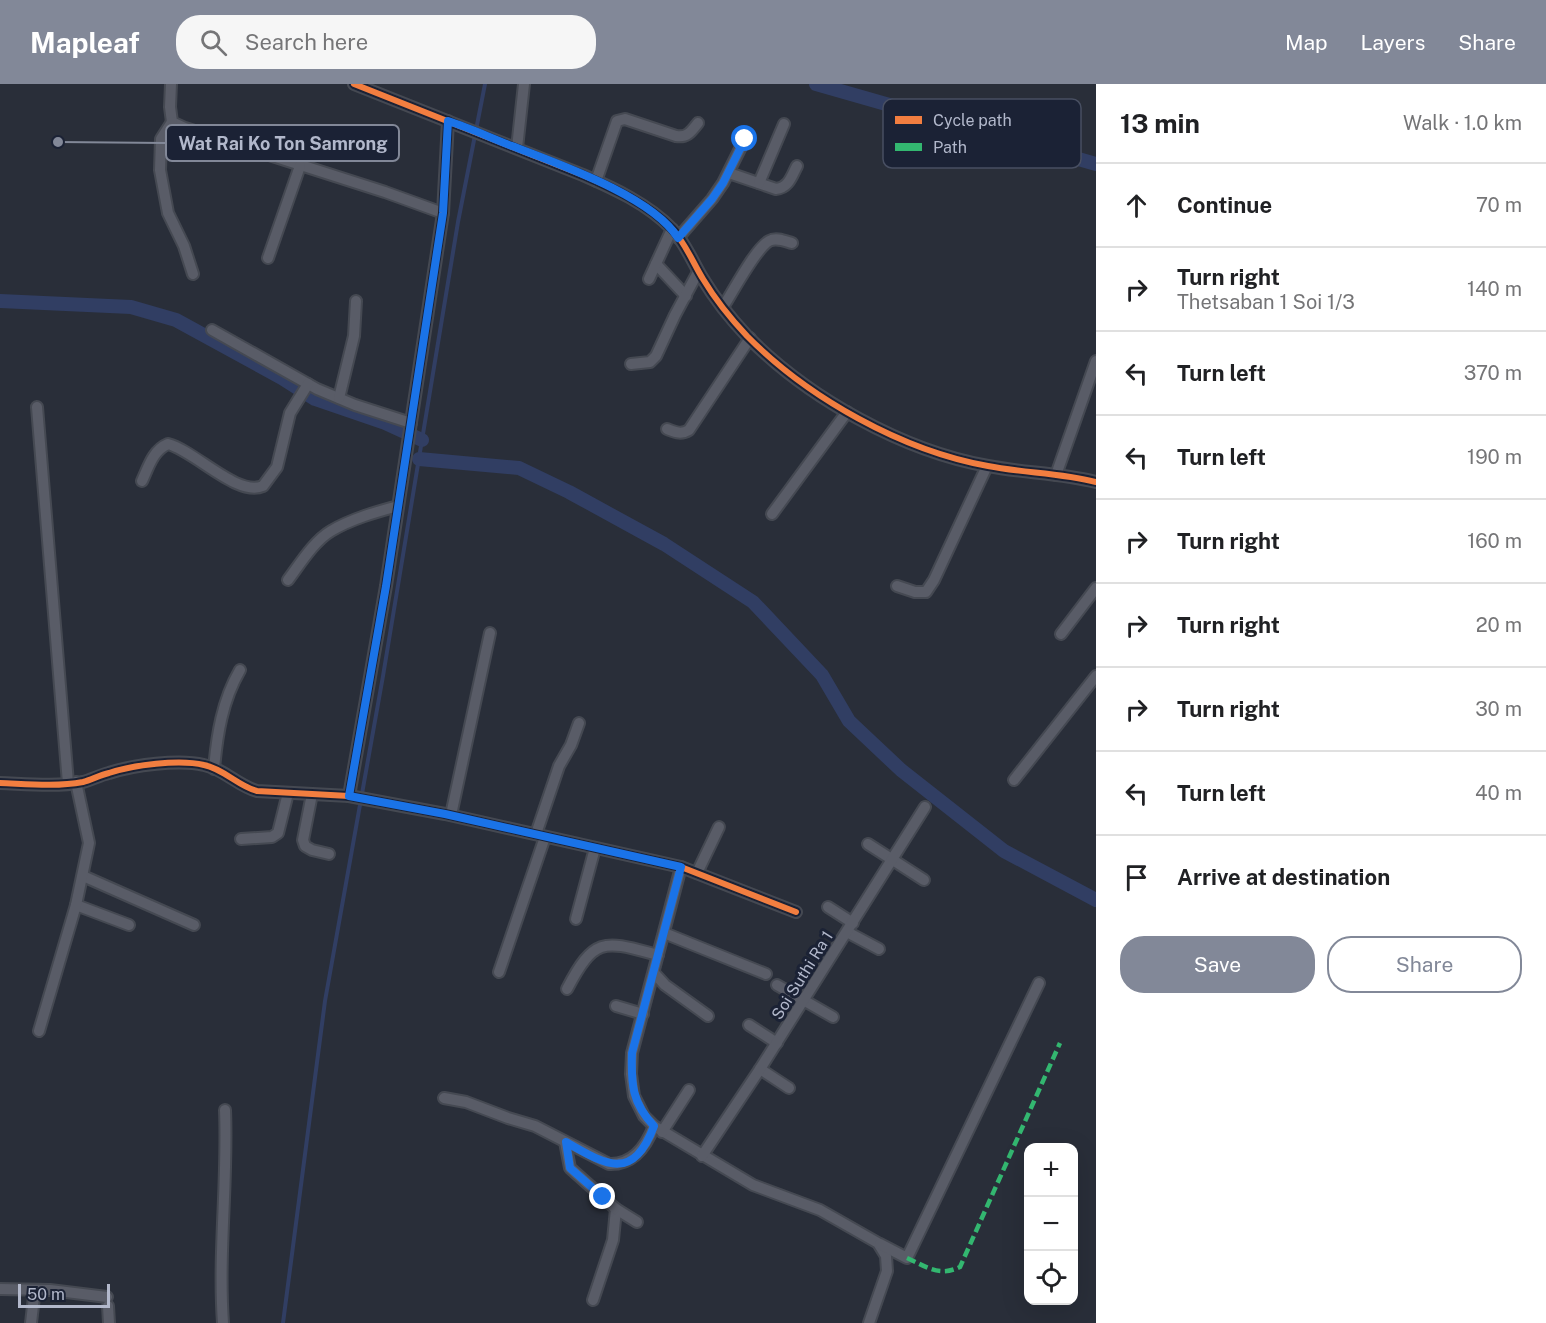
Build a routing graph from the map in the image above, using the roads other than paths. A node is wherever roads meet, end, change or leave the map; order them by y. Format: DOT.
graph roads {
  1 [pos="171,84"];
  2 [pos="354,84"];
  3 [pos="524,84"];
  4 [pos="172,122"];
  5 [pos="453,122"];
  6 [pos="698,123"];
  7 [pos="784,124"];
  8 [pos="745,139"];
  9 [pos="517,148"];
  10 [pos="797,165"];
  11 [pos="300,166"];
  12 [pos="729,173"];
  13 [pos="596,180"];
  14 [pos="759,183"];
  15 [pos="443,213"];
  16 [pos="675,233"];
  17 [pos="792,243"];
  18 [pos="268,258"];
  19 [pos="656,264"];
  20 [pos="698,272"];
  21 [pos="193,274"];
  22 [pos="649,279"];
  23 [pos="686,296"];
  24 [pos="356,302"];
  25 [pos="723,307"];
  26 [pos="212,330"];
  27 [pos="750,338"];
  28 [pos="1096,361"];
  29 [pos="631,364"];
  30 [pos="305,389"];
  31 [pos="339,398"];
  32 [pos="37,407"];
  33 [pos="847,412"];
  34 [pos="667,429"];
  35 [pos="410,430"];
  36 [pos="987,466"];
  37 [pos="1056,476"];
  38 [pos="142,481"];
  39 [pos="1096,482"];
  40 [pos="398,506"];
  41 [pos="772,514"];
  42 [pos="288,580"];
  43 [pos="897,586"];
  44 [pos="1096,588"];
  45 [pos="490,633"];
  46 [pos="1061,634"];
  47 [pos="240,670"];
  48 [pos="1096,676"];
  49 [pos="579,723"];
  50 [pos="214,769"];
  51 [pos="1014,780"];
  52 [pos="0,783"];
  53 [pos="72,783"];
  54 [pos="288,793"];
  55 [pos="312,794"];
  56 [pos="350,796"];
  57 [pos="925,807"];
  58 [pos="451,815"];
  59 [pos="719,827"];
  60 [pos="540,836"];
  61 [pos="241,839"];
  62 [pos="868,844"];
  63 [pos="595,848"];
  64 [pos="329,854"];
  65 [pos="892,860"];
  66 [pos="681,867"];
  67 [pos="697,873"];
  68 [pos="83,876"];
  69 [pos="924,880"];
  70 [pos="76,905"];
  71 [pos="828,907"];
  72 [pos="796,912"];
  73 [pos="576,919"];
  74 [pos="129,925"];
  75 [pos="194,925"];
  76 [pos="850,928"];
  77 [pos="664,933"];
  78 [pos="879,949"];
  79 [pos="658,955"];
  80 [pos="499,972"];
  81 [pos="654,973"];
  82 [pos="766,974"];
  83 [pos="1039,982"];
  84 [pos="777,985"];
  85 [pos="567,989"];
  86 [pos="804,1000"];
  87 [pos="616,1006"];
  88 [pos="643,1014"];
  89 [pos="708,1016"];
  90 [pos="833,1017"];
  91 [pos="749,1025"];
  92 [pos="39,1030"];
  93 [pos="777,1044"];
  94 [pos="760,1069"];
  95 [pos="789,1088"];
  96 [pos="689,1090"];
  97 [pos="444,1098"];
  98 [pos="225,1110"];
  99 [pos="658,1129"];
  100 [pos="566,1142"];
  101 [pos="702,1156"];
  102 [pos="616,1209"];
  103 [pos="637,1222"];
  104 [pos="878,1243"];
  105 [pos="0,1289"];
  106 [pos="33,1297"];
  107 [pos="593,1300"];
  108 [pos="31,1323"];
  109 [pos="110,1323"];
  110 [pos="223,1323"];
  111 [pos="869,1323"];
  1 -- 4 [label="street"];
  2 -- 5 [label="street"];
  3 -- 9 [label="street"];
  4 -- 11 [label="street"];
  4 -- 21 [label="street"];
  5 -- 9 [label="street"];
  5 -- 15 [label="street"];
  6 -- 13 [label="street"];
  7 -- 14 [label="street"];
  8 -- 12 [label="street"];
  9 -- 13 [label="street"];
  10 -- 14 [label="street"];
  11 -- 15 [label="street"];
  11 -- 18 [label="street"];
  12 -- 14 [label="street"];
  12 -- 16 [label="street"];
  13 -- 16 [label="street"];
  15 -- 35 [label="street"];
  16 -- 19 [label="street"];
  16 -- 20 [label="street"];
  17 -- 25 [label="street"];
  19 -- 22 [label="street"];
  19 -- 23 [label="street"];
  20 -- 23 [label="street"];
  20 -- 25 [label="street"];
  23 -- 29 [label="street"];
  24 -- 31 [label="street"];
  25 -- 27 [label="street"];
  26 -- 30 [label="street"];
  27 -- 33 [label="street"];
  27 -- 34 [label="street"];
  28 -- 37 [label="street"];
  30 -- 31 [label="street"];
  30 -- 38 [label="street"];
  31 -- 35 [label="street"];
  32 -- 53 [label="street"];
  33 -- 36 [label="street"];
  33 -- 41 [label="street"];
  35 -- 40 [label="street"];
  36 -- 37 [label="street"];
  36 -- 43 [label="street"];
  37 -- 39 [label="street"];
  40 -- 42 [label="street"];
  40 -- 56 [label="street"];
  44 -- 46 [label="street"];
  45 -- 58 [label="street"];
  47 -- 50 [label="street"];
  48 -- 51 [label="street"];
  49 -- 60 [label="street"];
  50 -- 53 [label="street"];
  50 -- 54 [label="street"];
  52 -- 53 [label="street"];
  53 -- 68 [label="street"];
  54 -- 55 [label="street"];
  54 -- 61 [label="street"];
  55 -- 56 [label="street"];
  55 -- 64 [label="street"];
  56 -- 58 [label="street"];
  57 -- 65 [label="street, Soi Suthi Ra 1"];
  58 -- 60 [label="street"];
  59 -- 67 [label="street"];
  60 -- 63 [label="street"];
  60 -- 80 [label="street"];
  62 -- 65 [label="street"];
  63 -- 66 [label="street"];
  63 -- 73 [label="street"];
  65 -- 69 [label="street"];
  65 -- 76 [label="street, Soi Suthi Ra 1"];
  66 -- 67 [label="street"];
  66 -- 77 [label="street"];
  67 -- 72 [label="street"];
  68 -- 70 [label="street"];
  68 -- 75 [label="street"];
  70 -- 74 [label="street"];
  70 -- 92 [label="street"];
  71 -- 76 [label="street"];
  76 -- 78 [label="street"];
  76 -- 86 [label="street, Soi Suthi Ra 1"];
  77 -- 79 [label="street"];
  77 -- 82 [label="street"];
  79 -- 81 [label="street"];
  79 -- 85 [label="street"];
  81 -- 88 [label="street"];
  81 -- 89 [label="street"];
  83 -- 104 [label="street"];
  84 -- 86 [label="street"];
  86 -- 90 [label="street"];
  86 -- 93 [label="street, Soi Suthi Ra 1"];
  87 -- 88 [label="street"];
  88 -- 99 [label="street"];
  91 -- 93 [label="street"];
  93 -- 94 [label="street, Soi Suthi Ra 1"];
  94 -- 95 [label="street"];
  94 -- 101 [label="street, Soi Suthi Ra 1"];
  96 -- 99 [label="street"];
  97 -- 100 [label="street"];
  98 -- 110 [label="street"];
  99 -- 100 [label="street"];
  99 -- 101 [label="street"];
  100 -- 102 [label="street"];
  101 -- 104 [label="street"];
  102 -- 103 [label="street"];
  102 -- 107 [label="street"];
  104 -- 111 [label="street"];
  105 -- 109 [label="street"];
  106 -- 108 [label="street"];
}
